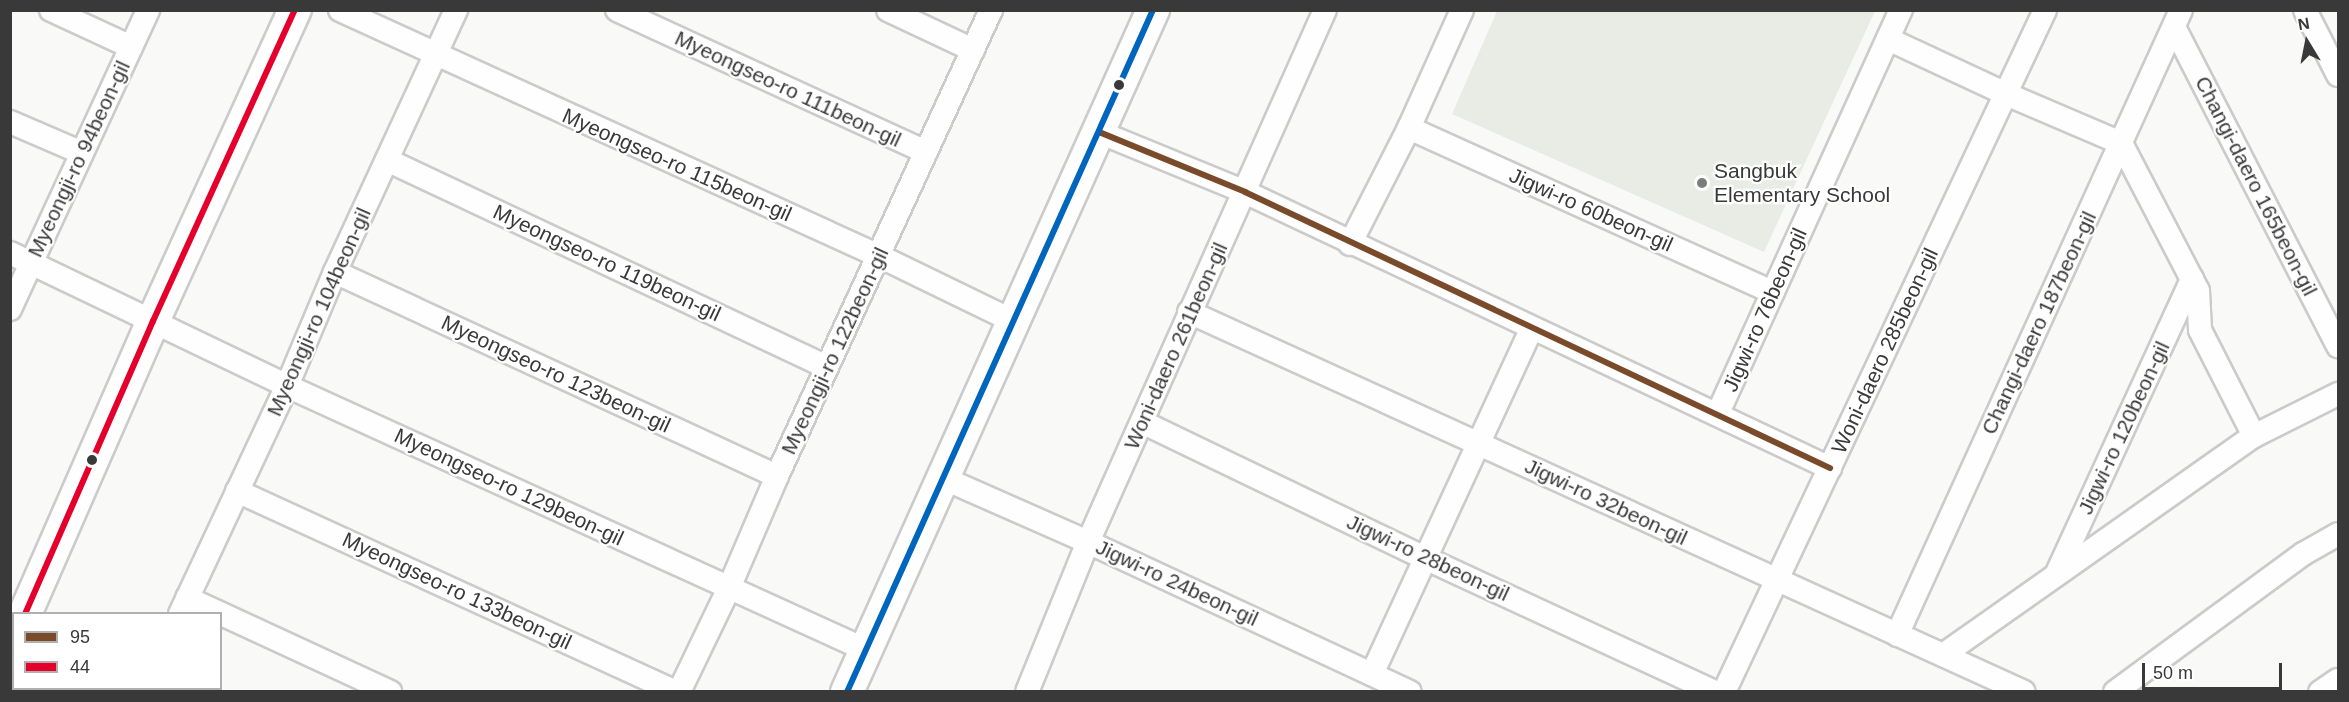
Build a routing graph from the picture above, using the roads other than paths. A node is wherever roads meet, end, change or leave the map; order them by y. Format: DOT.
graph roads {
  1 [pos="51,10"];
  2 [pos="148,10"];
  3 [pos="295,10"];
  4 [pos="340,10"];
  5 [pos="456,10"];
  6 [pos="617,10"];
  7 [pos="888,10"];
  8 [pos="991,10"];
  9 [pos="1153,10"];
  10 [pos="1325,10"];
  11 [pos="1462,10"];
  12 [pos="1901,10"];
  13 [pos="2045,10"];
  14 [pos="2305,10"];
  15 [pos="2178,19"];
  16 [pos="1888,39"];
  17 [pos="131,47"];
  18 [pos="973,50"];
  19 [pos="435,55"];
  20 [pos="2338,75"];
  21 [pos="2006,94"];
  22 [pos="10,122"];
  23 [pos="1409,128"];
  24 [pos="1099,132"];
  25 [pos="2121,143"];
  26 [pos="926,152"];
  27 [pos="82,153"];
  28 [pos="387,160"];
  29 [pos="1245,192"];
  30 [pos="1350,244"];
  31 [pos="10,254"];
  32 [pos="879,256"];
  33 [pos="31,263"];
  34 [pos="335,272"];
  35 [pos="2192,279"];
  36 [pos="1773,292"];
  37 [pos="10,309"];
  38 [pos="1189,312"];
  39 [pos="153,321"];
  40 [pos="1013,321"];
  41 [pos="1532,328"];
  42 [pos="2338,346"];
  43 [pos="827,367"];
  44 [pos="287,386"];
  45 [pos="2338,394"];
  46 [pos="1718,413"];
  47 [pos="1142,422"];
  48 [pos="2254,436"];
  49 [pos="1480,445"];
  50 [pos="1830,468"];
  51 [pos="777,476"];
  52 [pos="943,478"];
  53 [pos="237,491"];
  54 [pos="2338,534"];
  55 [pos="1088,542"];
  56 [pos="1427,559"];
  57 [pos="2056,576"];
  58 [pos="1777,580"];
  59 [pos="729,588"];
  60 [pos="184,606"];
  61 [pos="26,612"];
  62 [pos="198,612"];
  63 [pos="222,622"];
  64 [pos="1897,635"];
  65 [pos="866,650"];
  66 [pos="1943,655"];
  67 [pos="1372,674"];
  68 [pos="2338,680"];
  69 [pos="1035,689"];
  70 [pos="390,692"];
  71 [pos="678,692"];
  72 [pos="847,692"];
  73 [pos="1410,692"];
  74 [pos="1716,692"];
  75 [pos="1724,692"];
  76 [pos="2024,692"];
  77 [pos="2115,692"];
  78 [pos="2320,692"];
  1 -- 17 [label="street"];
  2 -- 17 [label="street, Myeongji-ro 94beon-gil"];
  3 -- 39 [label="street"];
  4 -- 19 [label="street, Myeongseo-ro 115beon-gil"];
  5 -- 19 [label="street, Myeongji-ro 104beon-gil"];
  6 -- 26 [label="street, Myeongseo-ro 111beon-gil"];
  7 -- 18 [label="street"];
  8 -- 18 [label="street, Myeongji-ro 122beon-gil"];
  9 -- 24 [label="street"];
  10 -- 29 [label="street, Woni-daero 261beon-gil"];
  11 -- 23 [label="street"];
  12 -- 16 [label="street, Jigwi-ro 76beon-gil"];
  13 -- 21 [label="street, Woni-daero 285beon-gil"];
  14 -- 20 [label="street"];
  15 -- 25 [label="street, Changi-daero 187beon-gil"];
  15 -- 42 [label="street, Changi-daero 165beon-gil"];
  16 -- 21 [label="street"];
  16 -- 36 [label="street, Jigwi-ro 76beon-gil"];
  17 -- 27 [label="street, Myeongji-ro 94beon-gil"];
  18 -- 26 [label="street, Myeongji-ro 122beon-gil"];
  19 -- 28 [label="street, Myeongji-ro 104beon-gil"];
  19 -- 32 [label="street, Myeongseo-ro 115beon-gil"];
  21 -- 25 [label="street"];
  21 -- 50 [label="street, Woni-daero 285beon-gil"];
  22 -- 27 [label="street"];
  23 -- 30 [label="street"];
  23 -- 36 [label="street, Jigwi-ro 60beon-gil"];
  24 -- 29 [label="street"];
  24 -- 40 [label="street"];
  25 -- 35 [label="street, Jigwi-ro 120beon-gil"];
  25 -- 64 [label="street, Changi-daero 187beon-gil"];
  26 -- 32 [label="street, Myeongji-ro 122beon-gil"];
  27 -- 33 [label="street, Myeongji-ro 94beon-gil"];
  28 -- 34 [label="street, Myeongji-ro 104beon-gil"];
  28 -- 43 [label="street, Myeongseo-ro 119beon-gil"];
  29 -- 30 [label="street"];
  29 -- 38 [label="street, Woni-daero 261beon-gil"];
  30 -- 41 [label="street"];
  31 -- 33 [label="street, Myeongseo-ro 129beon-gil"];
  32 -- 40 [label="street, Myeongseo-ro 115beon-gil"];
  32 -- 43 [label="street, Myeongji-ro 122beon-gil"];
  33 -- 37 [label="street, Myeongji-ro 94beon-gil"];
  33 -- 39 [label="street, Myeongseo-ro 129beon-gil"];
  34 -- 44 [label="street, Myeongji-ro 104beon-gil"];
  34 -- 51 [label="street, Myeongseo-ro 123beon-gil"];
  35 -- 48 [label="street, Jigwi-ro 120beon-gil"];
  35 -- 57 [label="street, Jigwi-ro 120beon-gil"];
  36 -- 46 [label="street, Jigwi-ro 76beon-gil"];
  38 -- 47 [label="street, Woni-daero 261beon-gil"];
  38 -- 49 [label="street, Jigwi-ro 32beon-gil"];
  39 -- 44 [label="street, Myeongseo-ro 129beon-gil"];
  39 -- 61 [label="street"];
  40 -- 52 [label="street"];
  41 -- 46 [label="street"];
  41 -- 49 [label="street"];
  43 -- 51 [label="street, Myeongji-ro 122beon-gil"];
  44 -- 53 [label="street, Myeongji-ro 104beon-gil"];
  44 -- 59 [label="street, Myeongseo-ro 129beon-gil"];
  45 -- 48 [label="street, Jigwi-ro 120beon-gil"];
  46 -- 50 [label="street"];
  47 -- 55 [label="street, Woni-daero 261beon-gil"];
  47 -- 56 [label="street, Jigwi-ro 28beon-gil"];
  48 -- 57 [label="street, Jigwi-ro 120beon-gil"];
  49 -- 56 [label="street"];
  49 -- 58 [label="street, Jigwi-ro 32beon-gil"];
  50 -- 58 [label="street, Woni-daero 285beon-gil"];
  51 -- 59 [label="street, Myeongji-ro 122beon-gil"];
  52 -- 55 [label="street, Jigwi-ro 24beon-gil"];
  52 -- 65 [label="street"];
  53 -- 60 [label="street, Myeongji-ro 104beon-gil"];
  53 -- 71 [label="street, Myeongseo-ro 133beon-gil"];
  54 -- 77 [label="street"];
  55 -- 67 [label="street, Jigwi-ro 24beon-gil"];
  55 -- 69 [label="street, Woni-daero 261beon-gil"];
  56 -- 67 [label="street"];
  56 -- 74 [label="street, Jigwi-ro 28beon-gil"];
  57 -- 66 [label="street, Jigwi-ro 120beon-gil"];
  58 -- 64 [label="street, Jigwi-ro 32beon-gil"];
  58 -- 75 [label="street, Woni-daero 285beon-gil"];
  59 -- 65 [label="street, Myeongseo-ro 129beon-gil"];
  59 -- 71 [label="street, Myeongji-ro 122beon-gil"];
  60 -- 62 [label="street"];
  63 -- 70 [label="street"];
  64 -- 66 [label="street, Jigwi-ro 32beon-gil"];
  65 -- 72 [label="street"];
  66 -- 76 [label="street, Jigwi-ro 32beon-gil"];
  67 -- 73 [label="street, Jigwi-ro 24beon-gil"];
  68 -- 78 [label="street"];
}
